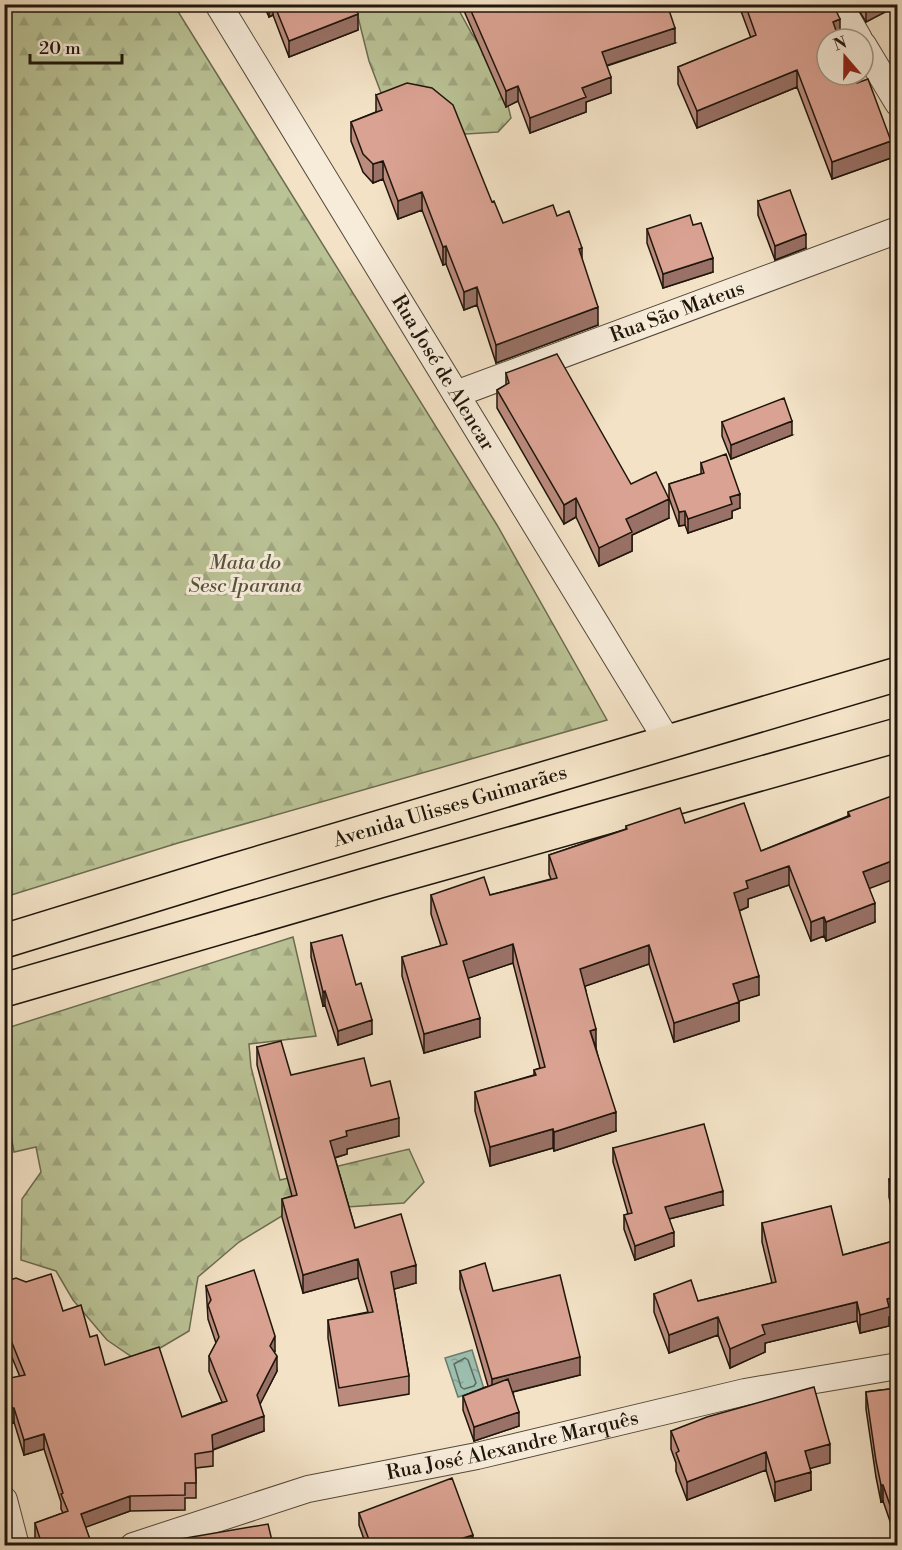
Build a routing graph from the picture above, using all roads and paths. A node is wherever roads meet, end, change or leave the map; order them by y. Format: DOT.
graph roads {
  1 [pos="218,4"];
  2 [pos="839,4"];
  3 [pos="852,27"];
  4 [pos="875,65"];
  5 [pos="897,103"];
  6 [pos="897,230"];
  7 [pos="456,394"];
  8 [pos="897,674"];
  9 [pos="897,735"];
  10 [pos="668,742"];
  11 [pos="4,941"];
  12 [pos="4,990"];
  13 [pos="897,1366"];
  14 [pos="4,1500"];
  15 [pos="16,1545"];
  16 [pos="134,1545"];
  1 -- 7 [label="street, Rua José de Alencar"];
  2 -- 3 [label="street"];
  4 -- 5 [label="street"];
  6 -- 7 [label="street, Rua São Mateus"];
  7 -- 10 [label="street, Rua José de Alencar"];
  8 -- 10 [label="main road, Avenida Ulisses Guimarães"];
  9 -- 12 [label="main road"];
  10 -- 11 [label="main road, Avenida Ulisses Guimarães"];
  13 -- 16 [label="street, Rua José Alexandre Marquês"];
  14 -- 15 [label="street"];
}
